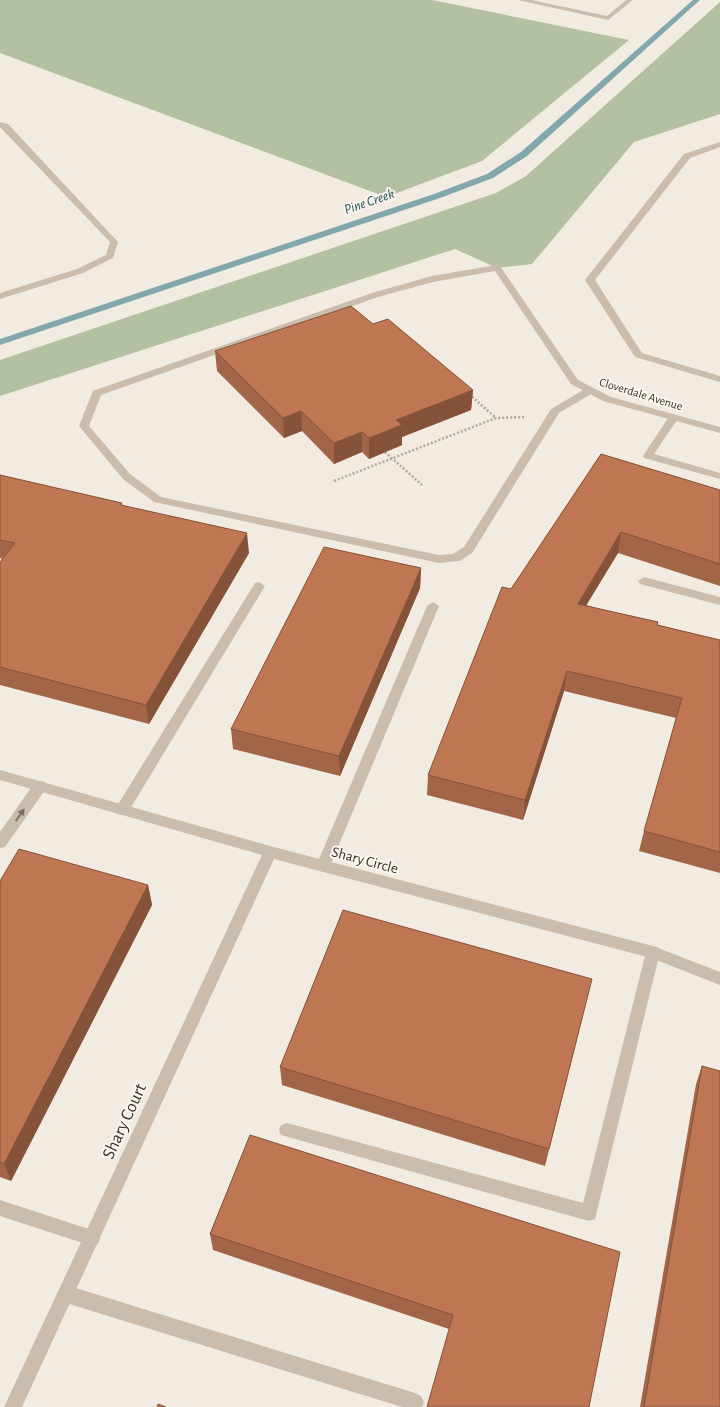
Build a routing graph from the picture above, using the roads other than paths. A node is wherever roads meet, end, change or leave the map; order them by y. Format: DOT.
graph roads {
  1 [pos="521,0"];
  2 [pos="630,0"];
  3 [pos="0,124"];
  4 [pos="720,144"];
  5 [pos="0,296"];
  6 [pos="720,379"];
  7 [pos="589,391"];
  8 [pos="674,417"];
  9 [pos="720,430"];
  10 [pos="720,476"];
  11 [pos="644,581"];
  12 [pos="259,586"];
  13 [pos="720,601"];
  14 [pos="433,606"];
  15 [pos="0,774"];
  16 [pos="40,786"];
  17 [pos="122,810"];
  18 [pos="0,843"];
  19 [pos="270,852"];
  20 [pos="323,866"];
  21 [pos="652,952"];
  22 [pos="720,979"];
  23 [pos="287,1130"];
  24 [pos="0,1208"];
  25 [pos="92,1238"];
  26 [pos="66,1294"];
  27 [pos="415,1402"];
  28 [pos="13,1407"];
  1 -- 2 [label="street"];
  3 -- 5 [label="street"];
  4 -- 6 [label="street"];
  7 -- 7 [label="street, Cloverdale Avenue"];
  7 -- 8 [label="street, Cloverdale Avenue"];
  8 -- 9 [label="street, Cloverdale Avenue"];
  8 -- 10 [label="street"];
  11 -- 13 [label="street"];
  12 -- 17 [label="street"];
  14 -- 20 [label="street"];
  15 -- 16 [label="street, Shary Circle"];
  16 -- 17 [label="street, Shary Circle"];
  18 -- 16 [label="street, one-way"];
  17 -- 19 [label="street, Shary Circle"];
  19 -- 20 [label="street, Shary Circle"];
  19 -- 25 [label="street, Shary Court"];
  20 -- 21 [label="street, Shary Circle"];
  21 -- 22 [label="street, Shary Circle"];
  21 -- 23 [label="street"];
  24 -- 25 [label="street"];
  25 -- 26 [label="street, Shary Court"];
  26 -- 27 [label="street"];
  26 -- 28 [label="street, Shary Court"];
}
